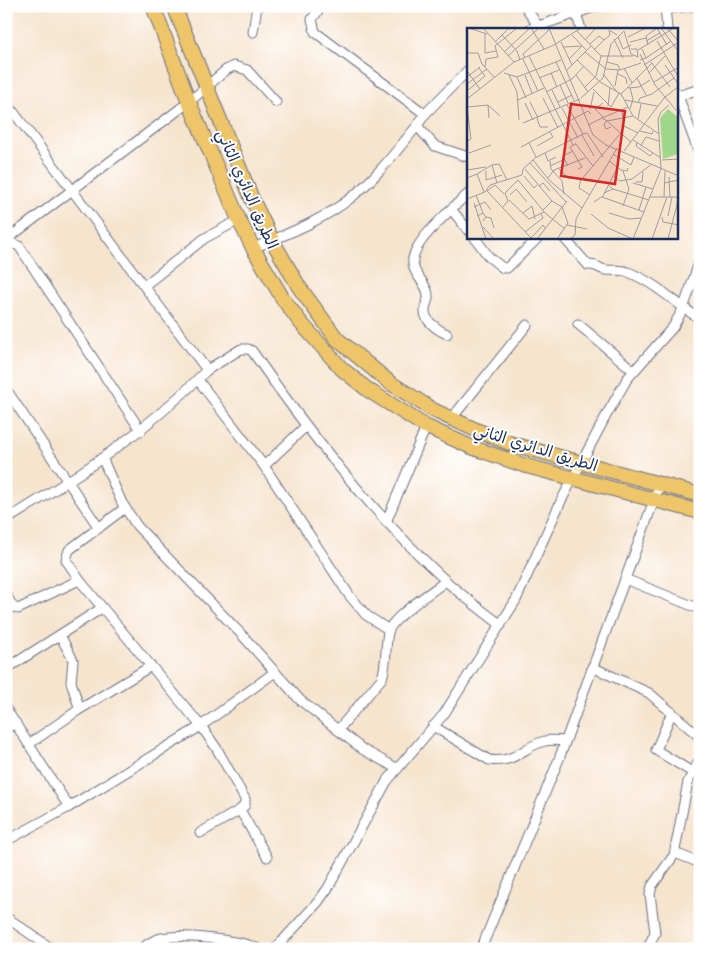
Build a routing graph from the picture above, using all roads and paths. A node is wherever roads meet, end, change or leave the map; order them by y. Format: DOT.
graph roads {
  1 [pos="153,6"];
  2 [pos="174,6"];
  3 [pos="257,6"];
  4 [pos="322,6"];
  5 [pos="526,6"];
  6 [pos="597,6"];
  7 [pos="693,6"];
  8 [pos="665,8"];
  9 [pos="576,13"];
  10 [pos="534,27"];
  11 [pos="582,28"];
  12 [pos="667,28"];
  13 [pos="253,32"];
  14 [pos="467,71"];
  15 [pos="207,86"];
  16 [pos="700,88"];
  17 [pos="678,95"];
  18 [pos="6,102"];
  19 [pos="189,102"];
  20 [pos="276,102"];
  21 [pos="10,114"];
  22 [pos="425,114"];
  23 [pos="417,126"];
  24 [pos="700,127"];
  25 [pos="690,130"];
  26 [pos="700,156"];
  27 [pos="467,157"];
  28 [pos="73,190"];
  29 [pos="467,195"];
  30 [pos="451,210"];
  31 [pos="239,220"];
  32 [pos="467,229"];
  33 [pos="476,239"];
  34 [pos="537,239"];
  35 [pos="565,239"];
  36 [pos="6,240"];
  37 [pos="272,240"];
  38 [pos="253,248"];
  39 [pos="700,260"];
  40 [pos="145,285"];
  41 [pos="683,309"];
  42 [pos="700,319"];
  43 [pos="578,324"];
  44 [pos="527,325"];
  45 [pos="447,334"];
  46 [pos="207,370"];
  47 [pos="634,371"];
  48 [pos="198,380"];
  49 [pos="6,389"];
  50 [pos="452,418"];
  51 [pos="306,426"];
  52 [pos="426,427"];
  53 [pos="141,431"];
  54 [pos="103,460"];
  55 [pos="582,462"];
  56 [pos="264,466"];
  57 [pos="574,478"];
  58 [pos="70,481"];
  59 [pos="660,484"];
  60 [pos="700,495"];
  61 [pos="655,501"];
  62 [pos="125,508"];
  63 [pos="700,512"];
  64 [pos="6,520"];
  65 [pos="386,522"];
  66 [pos="99,528"];
  67 [pos="625,579"];
  68 [pos="79,580"];
  69 [pos="446,581"];
  70 [pos="6,596"];
  71 [pos="102,608"];
  72 [pos="700,609"];
  73 [pos="501,625"];
  74 [pos="389,630"];
  75 [pos="60,635"];
  76 [pos="151,666"];
  77 [pos="592,667"];
  78 [pos="6,669"];
  79 [pos="275,672"];
  80 [pos="6,710"];
  81 [pos="77,711"];
  82 [pos="672,712"];
  83 [pos="16,723"];
  84 [pos="202,726"];
  85 [pos="433,726"];
  86 [pos="6,729"];
  87 [pos="338,730"];
  88 [pos="700,737"];
  89 [pos="565,741"];
  90 [pos="28,744"];
  91 [pos="700,759"];
  92 [pos="396,768"];
  93 [pos="692,772"];
  94 [pos="69,806"];
  95 [pos="240,810"];
  96 [pos="200,832"];
  97 [pos="6,840"];
  98 [pos="675,853"];
  99 [pos="267,857"];
  100 [pos="700,863"];
  101 [pos="6,917"];
  102 [pos="52,949"];
  103 [pos="141,949"];
  104 [pos="258,949"];
  105 [pos="275,949"];
  106 [pos="481,949"];
  107 [pos="647,949"];
  1 -- 19 [label="main road, الطريق الدائري الثاني"];
  2 -- 15 [label="main road, الطريق الدائري الثاني"];
  3 -- 13 [label="street"];
  4 -- 22 [label="street"];
  5 -- 10 [label="street"];
  6 -- 9 [label="street"];
  7 -- 8 [label="street"];
  8 -- 12 [label="street"];
  9 -- 10 [label="street"];
  9 -- 11 [label="street"];
  14 -- 22 [label="street"];
  15 -- 19 [label="street"];
  15 -- 20 [label="street"];
  15 -- 37 [label="main road, الطريق الدائري الثاني"];
  16 -- 17 [label="street"];
  17 -- 25 [label="street"];
  18 -- 21 [label="street"];
  19 -- 28 [label="street"];
  19 -- 31 [label="main road, الطريق الدائري الثاني"];
  21 -- 28 [label="street"];
  22 -- 23 [label="street"];
  23 -- 27 [label="street"];
  23 -- 37 [label="street"];
  24 -- 25 [label="street"];
  25 -- 26 [label="street"];
  28 -- 36 [label="street"];
  28 -- 40 [label="street"];
  29 -- 30 [label="street"];
  30 -- 32 [label="street"];
  30 -- 45 [label="street"];
  31 -- 38 [label="main road, الطريق الدائري الثاني"];
  31 -- 40 [label="street"];
  33 -- 34 [label="street"];
  35 -- 41 [label="street"];
  36 -- 53 [label="street"];
  37 -- 38 [label="street"];
  37 -- 50 [label="main road, الطريق الدائري الثاني"];
  38 -- 52 [label="main road, الطريق الدائري الثاني"];
  39 -- 41 [label="street"];
  40 -- 46 [label="street"];
  41 -- 42 [label="street"];
  41 -- 47 [label="street"];
  43 -- 47 [label="street"];
  44 -- 50 [label="street"];
  46 -- 48 [label="street"];
  46 -- 51 [label="street"];
  47 -- 55 [label="street"];
  48 -- 53 [label="street"];
  48 -- 56 [label="street"];
  49 -- 58 [label="street"];
  50 -- 55 [label="main road, الطريق الدائري الثاني"];
  51 -- 56 [label="street"];
  51 -- 65 [label="street"];
  52 -- 57 [label="main road, الطريق الدائري الثاني"];
  52 -- 65 [label="street"];
  53 -- 54 [label="street"];
  54 -- 58 [label="street"];
  54 -- 62 [label="street"];
  55 -- 57 [label="street"];
  55 -- 59 [label="main road, الطريق الدائري الثاني"];
  56 -- 74 [label="street"];
  57 -- 61 [label="main road, الطريق الدائري الثاني"];
  57 -- 73 [label="street"];
  58 -- 64 [label="street"];
  58 -- 66 [label="street"];
  59 -- 60 [label="main road, الطريق الدائري الثاني"];
  59 -- 61 [label="street"];
  61 -- 63 [label="main road, الطريق الدائري الثاني"];
  61 -- 67 [label="street"];
  62 -- 66 [label="street"];
  62 -- 79 [label="street"];
  65 -- 69 [label="street"];
  66 -- 68 [label="street"];
  67 -- 72 [label="street"];
  67 -- 77 [label="street"];
  68 -- 70 [label="street"];
  68 -- 71 [label="street"];
  69 -- 73 [label="street"];
  69 -- 74 [label="street"];
  71 -- 75 [label="street"];
  71 -- 76 [label="street"];
  73 -- 85 [label="street"];
  74 -- 87 [label="street"];
  75 -- 78 [label="street"];
  75 -- 81 [label="street"];
  76 -- 81 [label="street"];
  76 -- 84 [label="street"];
  77 -- 82 [label="street"];
  77 -- 89 [label="street"];
  79 -- 84 [label="street"];
  79 -- 87 [label="street"];
  80 -- 83 [label="street"];
  81 -- 90 [label="street"];
  82 -- 88 [label="street"];
  82 -- 93 [label="street"];
  83 -- 86 [label="street"];
  83 -- 90 [label="street"];
  84 -- 94 [label="street"];
  84 -- 95 [label="street"];
  85 -- 89 [label="street"];
  85 -- 92 [label="street"];
  87 -- 92 [label="street"];
  89 -- 106 [label="street"];
  90 -- 94 [label="street"];
  91 -- 93 [label="street"];
  92 -- 105 [label="street"];
  93 -- 98 [label="street"];
  94 -- 97 [label="street"];
  95 -- 96 [label="street"];
  95 -- 99 [label="street"];
  98 -- 100 [label="street"];
  98 -- 107 [label="street"];
  101 -- 102 [label="street"];
  103 -- 104 [label="street"];
}
